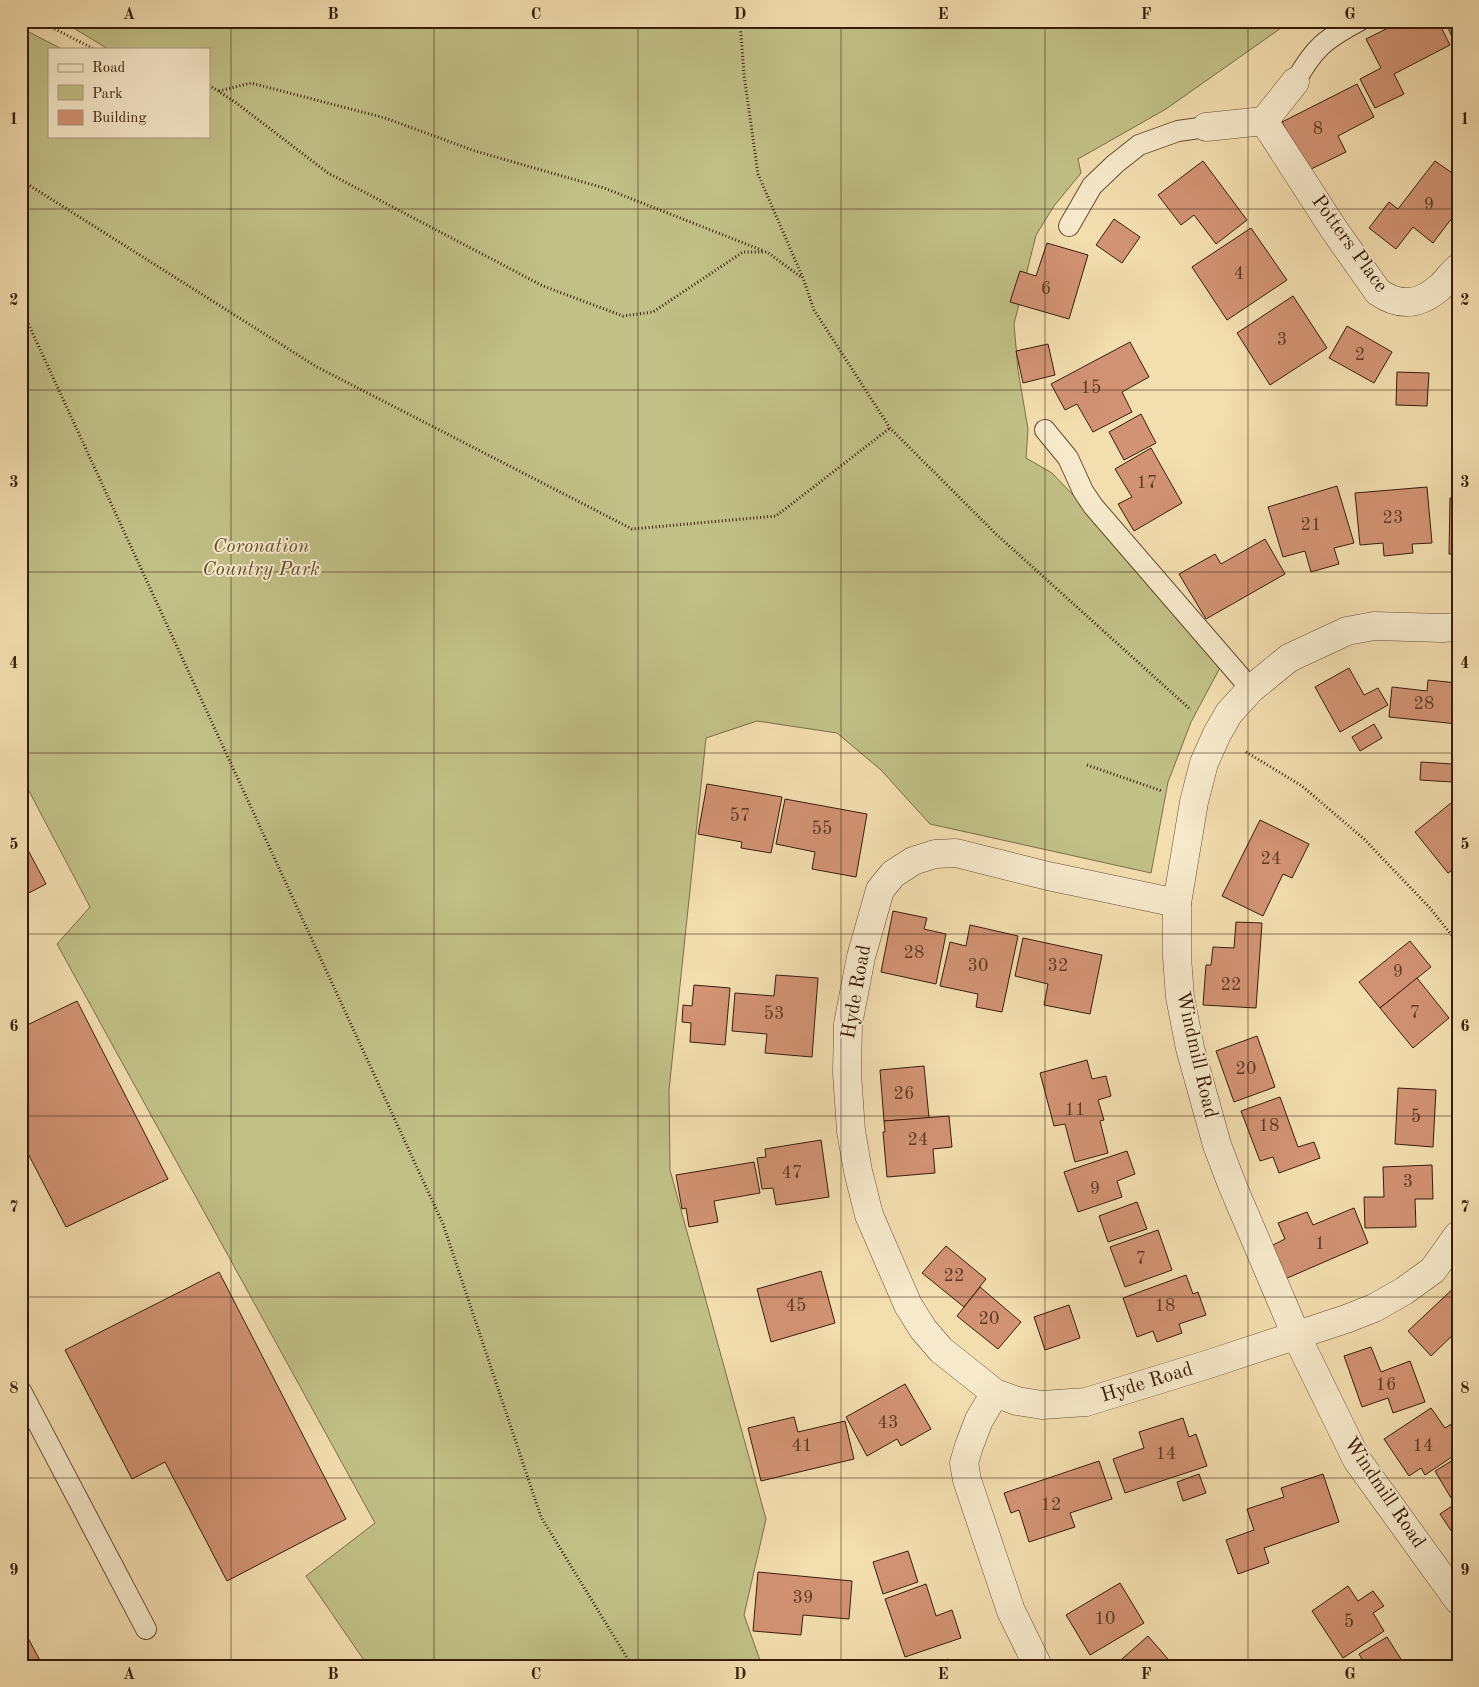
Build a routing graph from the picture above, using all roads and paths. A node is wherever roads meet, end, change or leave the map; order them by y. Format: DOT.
graph roads {
  1 [pos="39,21"];
  2 [pos="740,21"];
  3 [pos="1359,21"];
  4 [pos="92,48"];
  5 [pos="1295,82"];
  6 [pos="210,86"];
  7 [pos="218,91"];
  8 [pos="1264,121"];
  9 [pos="1206,127"];
  10 [pos="21,180"];
  11 [pos="1069,226"];
  12 [pos="767,252"];
  13 [pos="1458,268"];
  14 [pos="803,278"];
  15 [pos="21,308"];
  16 [pos="890,428"];
  17 [pos="1045,430"];
  18 [pos="1458,627"];
  19 [pos="1251,689"];
  20 [pos="1217,734"];
  21 [pos="1087,765"];
  22 [pos="1194,802"];
  23 [pos="1177,903"];
  24 [pos="1458,943"];
  25 [pos="1458,1235"];
  26 [pos="1296,1335"];
  27 [pos="21,1392"];
  28 [pos="995,1393"];
  29 [pos="1458,1600"];
  30 [pos="146,1629"];
  31 [pos="632,1666"];
  32 [pos="1038,1666"];
  1 -- 4 [label="path"];
  2 -- 14 [label="path"];
  3 -- 5 [label="lane"];
  5 -- 8 [label="street"];
  6 -- 7 [label="path"];
  7 -- 12 [label="path"];
  7 -- 12 [label="path"];
  8 -- 9 [label="street"];
  8 -- 13 [label="street, Potters Place"];
  9 -- 11 [label="lane"];
  10 -- 16 [label="path"];
  12 -- 14 [label="path"];
  14 -- 16 [label="path"];
  15 -- 31 [label="path"];
  16 -- 20 [label="path"];
  17 -- 19 [label="lane"];
  18 -- 19 [label="street, Windmill Road"];
  19 -- 20 [label="street, Windmill Road"];
  20 -- 22 [label="street, Windmill Road"];
  20 -- 24 [label="path"];
  21 -- 22 [label="path"];
  22 -- 23 [label="street, Windmill Road"];
  23 -- 26 [label="street, Windmill Road"];
  23 -- 28 [label="street, Hyde Road"];
  25 -- 26 [label="street, Hyde Road"];
  26 -- 28 [label="street, Hyde Road"];
  26 -- 29 [label="street, Windmill Road"];
  27 -- 30 [label="lane"];
  28 -- 32 [label="street"];
}
